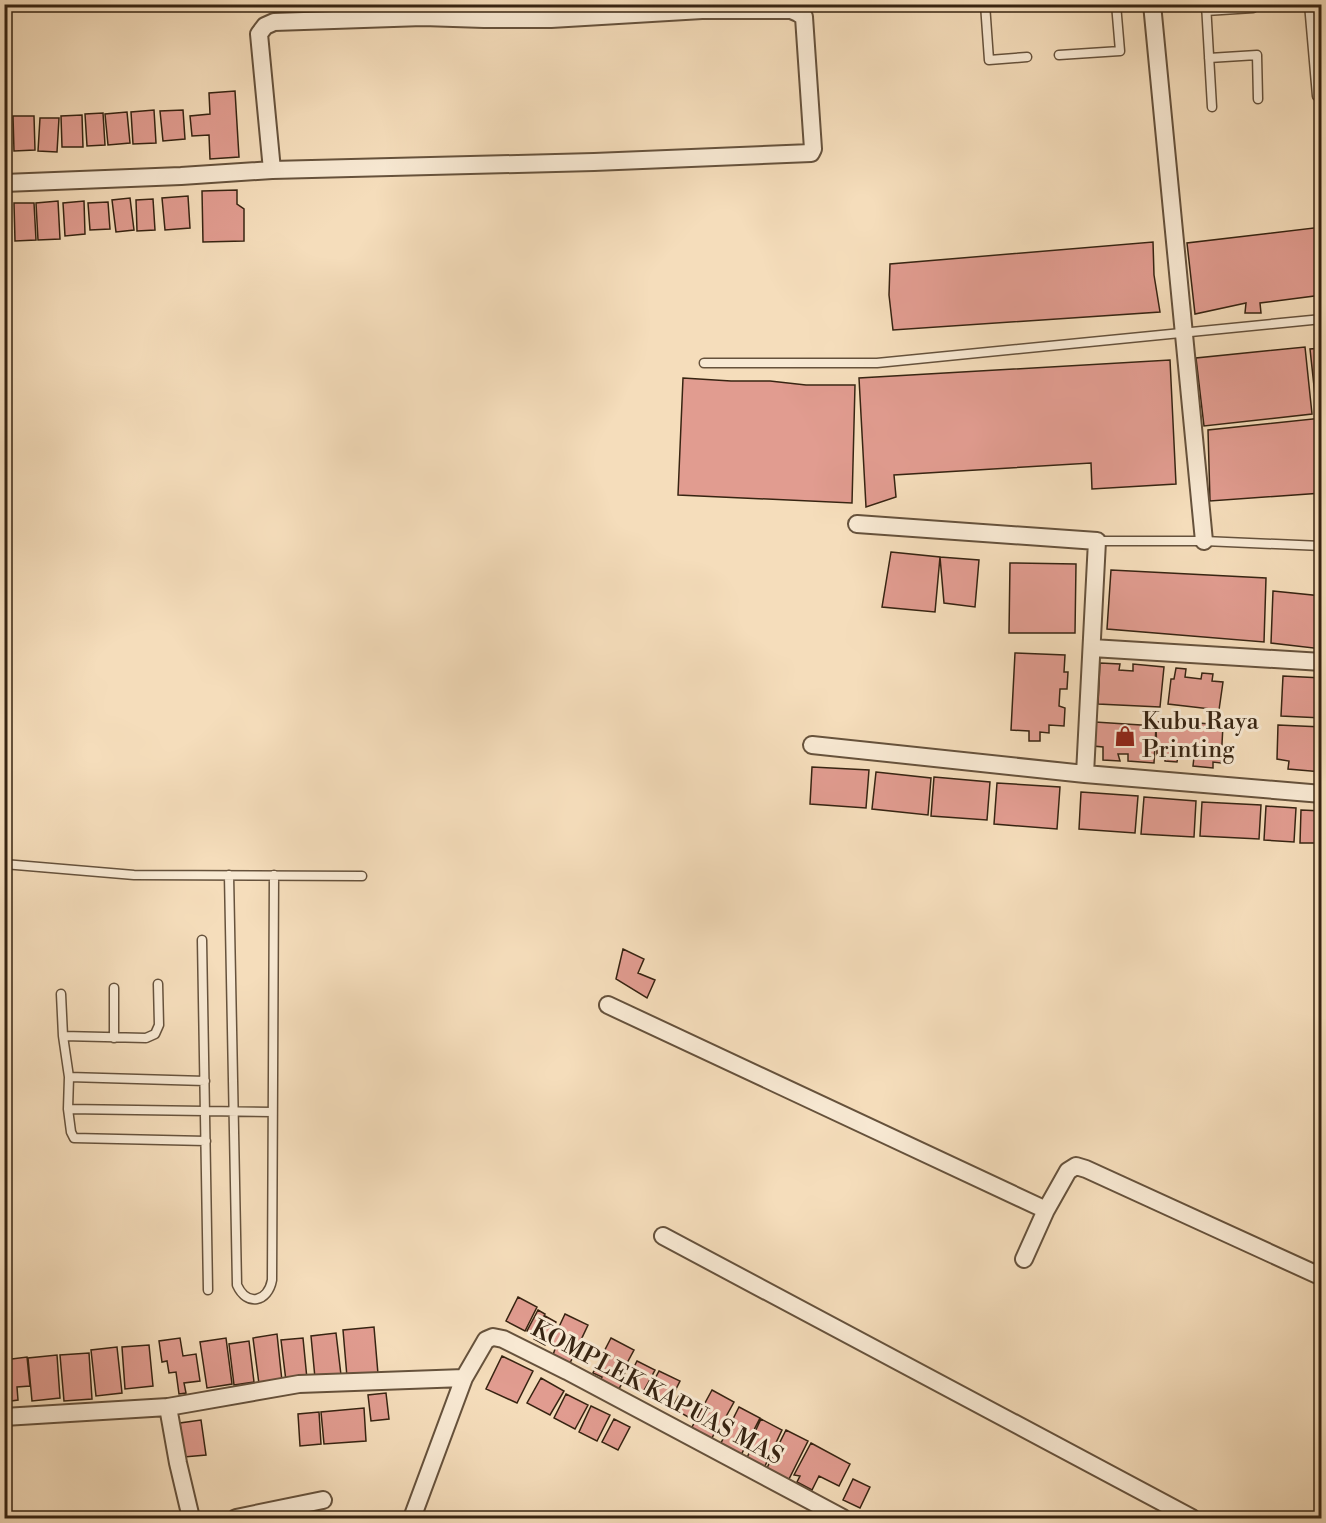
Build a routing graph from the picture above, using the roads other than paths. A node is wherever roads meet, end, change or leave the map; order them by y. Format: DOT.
graph roads {
  1 [pos="985,4"];
  2 [pos="1116,4"];
  3 [pos="1152,4"];
  4 [pos="1309,4"];
  5 [pos="740,7"];
  6 [pos="1206,8"];
  7 [pos="1253,8"];
  8 [pos="424,10"];
  9 [pos="598,11"];
  10 [pos="1059,55"];
  11 [pos="1027,57"];
  12 [pos="1209,58"];
  13 [pos="1317,96"];
  14 [pos="1258,99"];
  15 [pos="1212,107"];
  16 [pos="272,170"];
  17 [pos="4,183"];
  18 [pos="1322,319"];
  19 [pos="1184,332"];
  20 [pos="704,363"];
  21 [pos="857,524"];
  22 [pos="1097,540"];
  23 [pos="1204,541"];
  24 [pos="1322,546"];
  25 [pos="1092,648"];
  26 [pos="1322,662"];
  27 [pos="812,745"];
  28 [pos="1085,774"];
  29 [pos="1322,794"];
  30 [pos="4,864"];
  31 [pos="229,875"];
  32 [pos="274,875"];
  33 [pos="362,876"];
  34 [pos="202,940"];
  35 [pos="158,984"];
  36 [pos="114,988"];
  37 [pos="61,994"];
  38 [pos="608,1005"];
  39 [pos="63,1036"];
  40 [pos="114,1038"];
  41 [pos="69,1077"];
  42 [pos="205,1082"];
  43 [pos="68,1109"];
  44 [pos="205,1111"];
  45 [pos="234,1112"];
  46 [pos="272,1112"];
  47 [pos="206,1141"];
  48 [pos="1046,1210"];
  49 [pos="663,1236"];
  50 [pos="1024,1258"];
  51 [pos="1322,1277"];
  52 [pos="208,1290"];
  53 [pos="464,1378"];
  54 [pos="168,1407"];
  55 [pos="4,1417"];
  56 [pos="323,1500"];
  57 [pos="191,1518"];
  58 [pos="236,1518"];
  59 [pos="412,1518"];
  60 [pos="843,1518"];
  61 [pos="1192,1518"];
  1 -- 11 [label="lane"];
  2 -- 10 [label="lane"];
  3 -- 19 [label="street"];
  4 -- 13 [label="lane"];
  5 -- 9 [label="street"];
  5 -- 16 [label="street"];
  6 -- 7 [label="lane"];
  6 -- 12 [label="lane"];
  8 -- 9 [label="street"];
  8 -- 16 [label="street"];
  12 -- 14 [label="lane"];
  12 -- 15 [label="lane"];
  16 -- 17 [label="street"];
  18 -- 19 [label="lane"];
  19 -- 20 [label="lane"];
  19 -- 23 [label="street"];
  21 -- 22 [label="street"];
  22 -- 23 [label="lane"];
  22 -- 25 [label="street"];
  23 -- 24 [label="lane"];
  25 -- 26 [label="street"];
  25 -- 28 [label="street"];
  27 -- 28 [label="street"];
  28 -- 29 [label="street"];
  30 -- 31 [label="lane"];
  31 -- 32 [label="lane"];
  31 -- 45 [label="lane"];
  32 -- 33 [label="lane"];
  32 -- 46 [label="lane"];
  34 -- 42 [label="lane"];
  35 -- 40 [label="lane"];
  36 -- 40 [label="lane"];
  37 -- 39 [label="lane"];
  38 -- 48 [label="street"];
  39 -- 40 [label="lane"];
  39 -- 41 [label="lane"];
  41 -- 42 [label="lane"];
  41 -- 43 [label="lane"];
  42 -- 44 [label="lane"];
  43 -- 44 [label="lane"];
  43 -- 47 [label="lane"];
  44 -- 45 [label="lane"];
  44 -- 47 [label="lane"];
  45 -- 46 [label="lane"];
  45 -- 46 [label="lane"];
  47 -- 52 [label="lane"];
  48 -- 50 [label="street"];
  48 -- 51 [label="street"];
  49 -- 61 [label="street"];
  53 -- 54 [label="street"];
  53 -- 59 [label="street"];
  53 -- 60 [label="street, KOMPLEK KAPUAS MAS"];
  54 -- 55 [label="street"];
  54 -- 57 [label="street"];
  56 -- 58 [label="street"];
}
